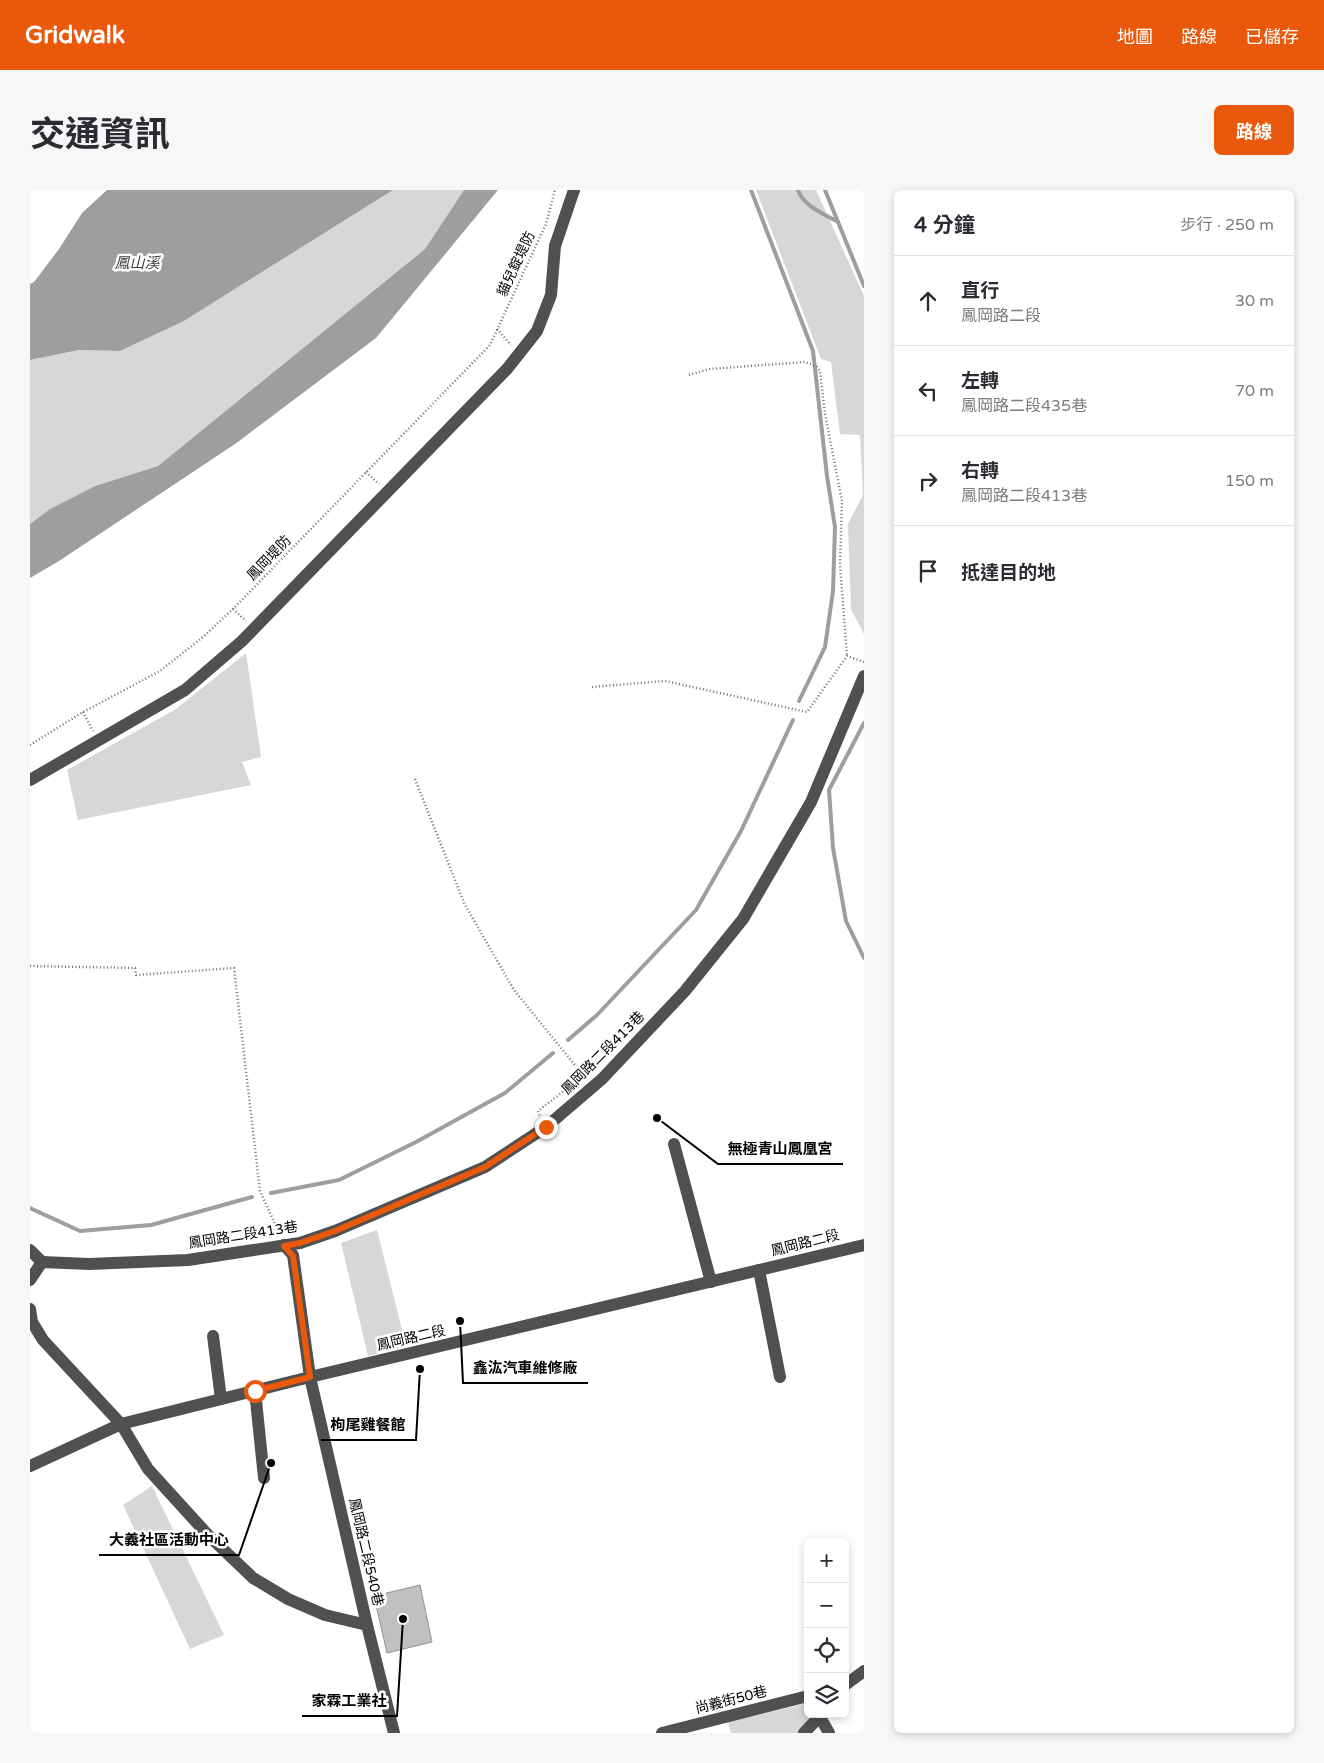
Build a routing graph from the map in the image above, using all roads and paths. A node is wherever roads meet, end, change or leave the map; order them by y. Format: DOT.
graph roads {
  1 [pos="555,190"];
  2 [pos="574,190"];
  3 [pos="497,329"];
  4 [pos="490,345"];
  5 [pos="519,353"];
  6 [pos="689,375"];
  7 [pos="366,472"];
  8 [pos="388,492"];
  9 [pos="233,609"];
  10 [pos="254,629"];
  11 [pos="846,656"];
  12 [pos="864,662"];
  13 [pos="864,676"];
  14 [pos="592,687"];
  15 [pos="83,712"];
  16 [pos="98,741"];
  17 [pos="30,745"];
  18 [pos="415,779"];
  19 [pos="30,780"];
  20 [pos="30,966"];
  21 [pos="546,1127"];
  22 [pos="674,1144"];
  23 [pos="864,1244"];
  24 [pos="284,1246"];
  25 [pos="30,1250"];
  26 [pos="42,1262"];
  27 [pos="759,1270"];
  28 [pos="30,1280"];
  29 [pos="711,1282"];
  30 [pos="30,1310"];
  31 [pos="214,1336"];
  32 [pos="310,1377"];
  33 [pos="780,1378"];
  34 [pos="255,1391"];
  35 [pos="221,1399"];
  36 [pos="121,1424"];
  37 [pos="30,1466"];
  38 [pos="264,1478"];
  39 [pos="367,1625"];
  40 [pos="864,1671"];
  41 [pos="849,1683"];
  42 [pos="804,1697"];
  43 [pos="819,1718"];
  44 [pos="822,1718"];
  45 [pos="394,1733"];
  46 [pos="662,1733"];
  47 [pos="804,1733"];
  48 [pos="830,1733"];
  1 -- 3 [label="path, 貓兒錠堤防"];
  2 -- 5 [label="street"];
  3 -- 4 [label="path, 貓兒錠堤防"];
  3 -- 5 [label="path"];
  4 -- 7 [label="path, 鳳岡堤防"];
  5 -- 8 [label="street"];
  6 -- 11 [label="path"];
  7 -- 8 [label="path"];
  7 -- 9 [label="path, 鳳岡堤防"];
  8 -- 10 [label="street"];
  9 -- 10 [label="path"];
  9 -- 15 [label="path, 鳳岡堤防"];
  10 -- 16 [label="street"];
  11 -- 12 [label="path"];
  11 -- 14 [label="path"];
  13 -- 21 [label="street, 鳳岡路二段413巷"];
  15 -- 16 [label="path"];
  15 -- 17 [label="path, 鳳岡堤防"];
  16 -- 19 [label="street"];
  18 -- 21 [label="path"];
  20 -- 24 [label="path"];
  21 -- 24 [label="street, 鳳岡路二段413巷"];
  22 -- 29 [label="street"];
  23 -- 27 [label="street, 鳳岡路二段"];
  24 -- 26 [label="street, 鳳岡路二段413巷"];
  24 -- 32 [label="street, 鳳岡路二段540巷"];
  25 -- 26 [label="street"];
  26 -- 28 [label="street"];
  27 -- 29 [label="street, 鳳岡路二段"];
  27 -- 33 [label="street"];
  29 -- 32 [label="street, 鳳岡路二段"];
  30 -- 36 [label="street"];
  31 -- 35 [label="street"];
  32 -- 34 [label="street, 鳳岡路二段"];
  32 -- 39 [label="street, 鳳岡路二段540巷"];
  34 -- 35 [label="street, 鳳岡路二段"];
  34 -- 38 [label="street"];
  35 -- 36 [label="street, 鳳岡路二段"];
  36 -- 37 [label="street, 鳳岡路二段"];
  36 -- 39 [label="street"];
  39 -- 45 [label="street, 鳳岡路二段540巷"];
  40 -- 41 [label="street"];
  42 -- 46 [label="street, 尚義街50巷"];
  43 -- 47 [label="street"];
  44 -- 48 [label="street"];
}
